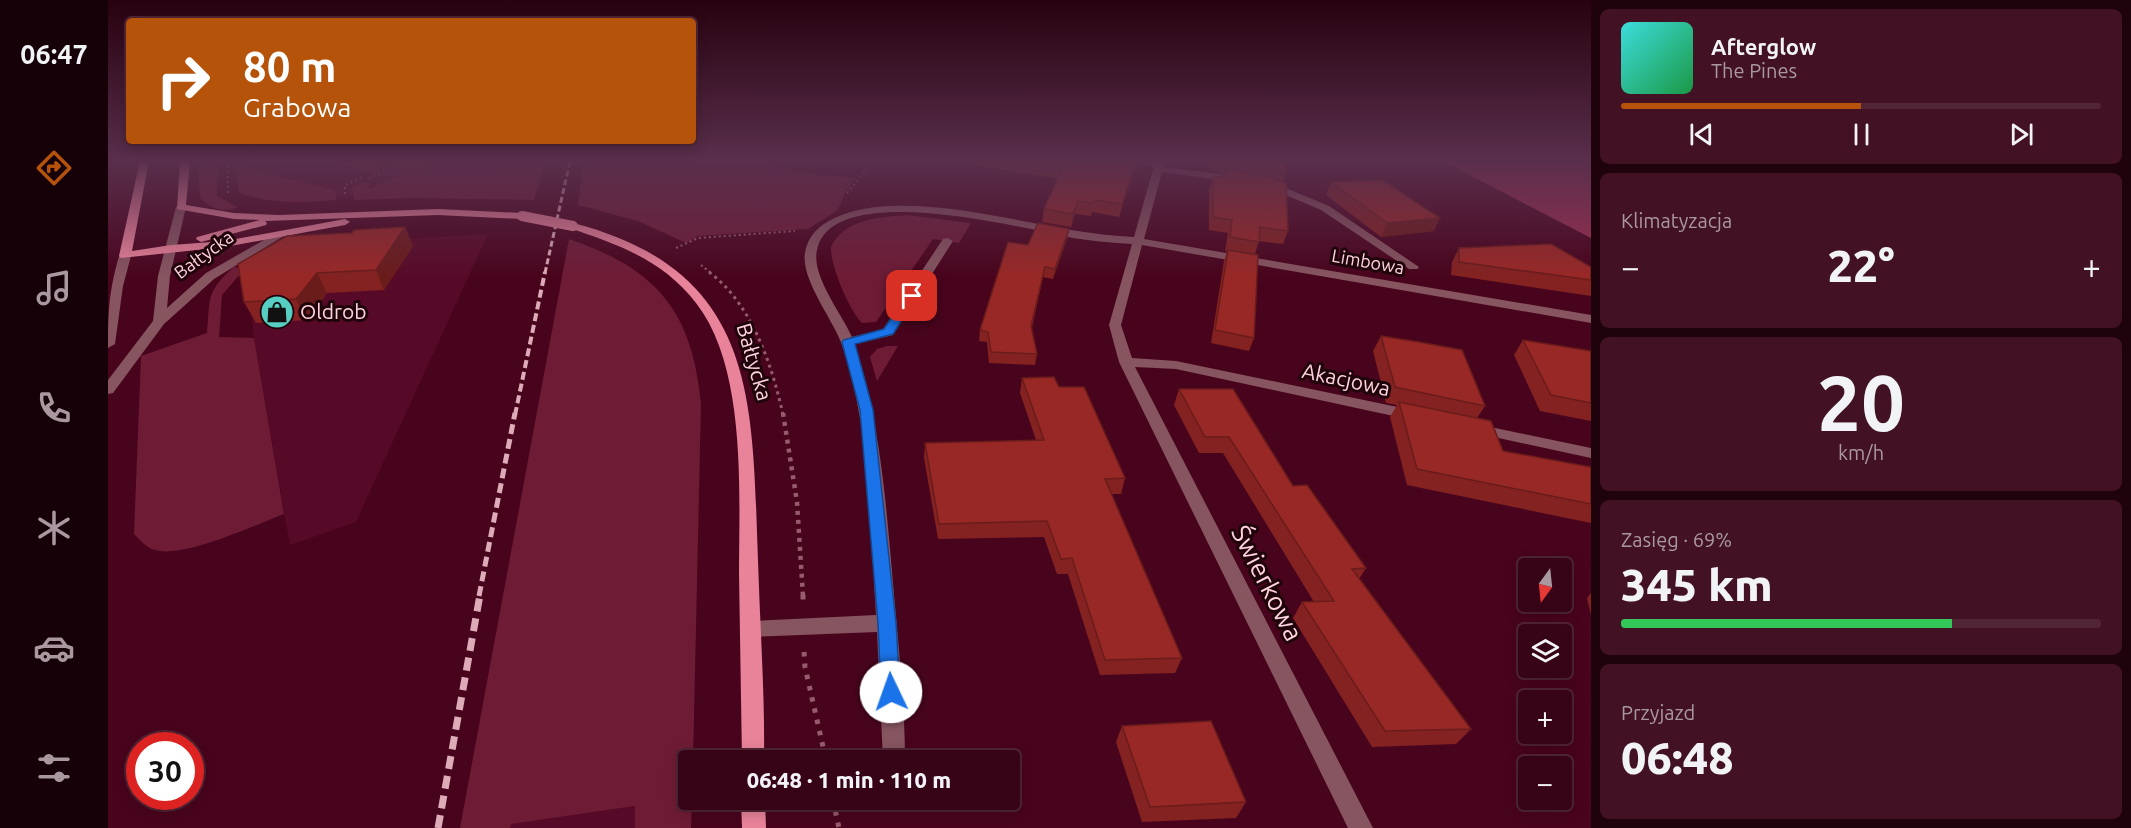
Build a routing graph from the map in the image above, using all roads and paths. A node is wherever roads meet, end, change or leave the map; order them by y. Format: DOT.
graph roads {
  1 [pos="137,200"];
  2 [pos="182,200"];
  3 [pos="344,200"];
  4 [pos="845,200"];
  5 [pos="1150,200"];
  6 [pos="1305,200"];
  7 [pos="344,204"];
  8 [pos="181,207"];
  9 [pos="408,212"];
  10 [pos="279,218"];
  11 [pos="840,220"];
  12 [pos="822,231"];
  13 [pos="282,234"];
  14 [pos="947,241"];
  15 [pos="1138,241"];
  16 [pos="171,248"];
  17 [pos="675,249"];
  18 [pos="125,256"];
  19 [pos="1413,267"];
  20 [pos="1591,319"];
  21 [pos="159,321"];
  22 [pos="848,342"];
  23 [pos="108,344"];
  24 [pos="1126,362"];
  25 [pos="108,390"];
  26 [pos="1430,419"];
  27 [pos="1464,426"];
  28 [pos="1591,453"];
  29 [pos="887,623"];
  30 [pos="804,627"];
  31 [pos="752,629"];
  32 [pos="753,750"];
  33 [pos="824,750"];
  34 [pos="893,750"];
  35 [pos="753,810"];
  36 [pos="835,810"];
  37 [pos="754,828"];
  38 [pos="839,828"];
  39 [pos="1361,828"];
  1 -- 18 [label="main road"];
  2 -- 8 [label="main road, Bałtycka"];
  3 -- 7 [label="path"];
  4 -- 11 [label="path"];
  5 -- 15 [label="street, Świerkowa"];
  6 -- 19 [label="street"];
  8 -- 10 [label="main road, Bałtycka"];
  8 -- 16 [label="street, Bałtycka"];
  9 -- 10 [label="main road, Bałtycka"];
  9 -- 13 [label="main road, Bałtycka"];
  9 -- 31 [label="main road, Bałtycka, bridge"];
  10 -- 16 [label="main road"];
  11 -- 12 [label="street, Limbowa"];
  11 -- 15 [label="street, Limbowa"];
  12 -- 17 [label="path"];
  12 -- 22 [label="street"];
  13 -- 16 [label="main road, Bałtycka"];
  13 -- 21 [label="street, Bałtycka"];
  14 -- 22 [label="street"];
  15 -- 20 [label="street, Limbowa"];
  15 -- 24 [label="street, Świerkowa"];
  16 -- 18 [label="main road, Bałtycka"];
  16 -- 21 [label="street, Bałtycka"];
  18 -- 23 [label="street"];
  21 -- 25 [label="street, Bałtycka"];
  22 -- 29 [label="street"];
  24 -- 26 [label="street, Akacjowa"];
  24 -- 39 [label="street, Świerkowa"];
  27 -- 28 [label="street"];
  29 -- 30 [label="street"];
  29 -- 34 [label="street"];
  30 -- 31 [label="street"];
  30 -- 33 [label="path"];
  31 -- 32 [label="main road, Bałtycka"];
  35 -- 37 [label="main road"];
  36 -- 38 [label="path"];
}
